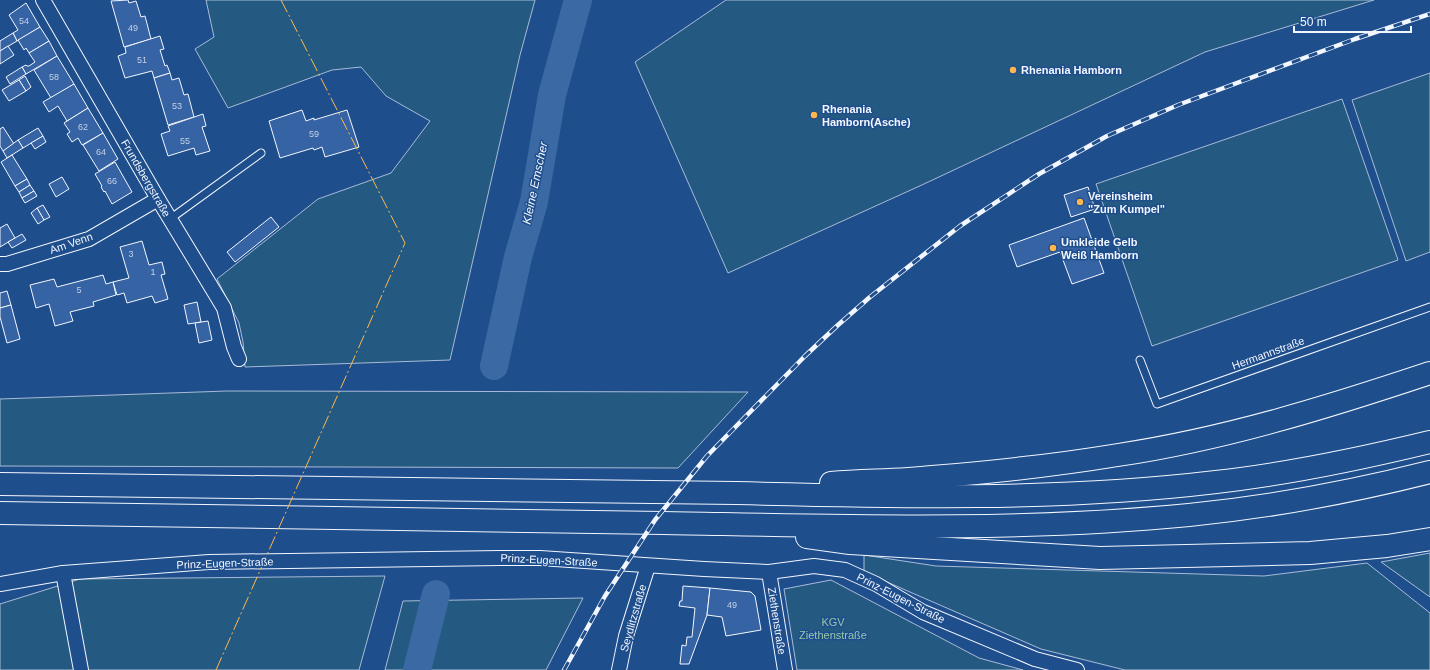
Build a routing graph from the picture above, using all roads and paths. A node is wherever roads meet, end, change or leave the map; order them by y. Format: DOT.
graph roads {
  1 [pos="43,0"];
  2 [pos="261,153"];
  3 [pos="158,199"];
  4 [pos="170,219"];
  5 [pos="0,264"];
  6 [pos="1430,307"];
  7 [pos="239,359"];
  8 [pos="1140,360"];
  9 [pos="1430,373"];
  10 [pos="1430,442"];
  11 [pos="1430,472"];
  12 [pos="0,484"];
  13 [pos="736,494"];
  14 [pos="0,513"];
  15 [pos="715,523"];
  16 [pos="1430,539"];
  17 [pos="648,566"];
  18 [pos="769,572"];
  19 [pos="63,573"];
  20 [pos="0,584"];
  21 [pos="81,670"];
  22 [pos="619,670"];
  23 [pos="786,670"];
  24 [pos="1077,670"];
  1 -- 3 [label="street, Frundsbergstraße"];
  2 -- 4 [label="lane"];
  3 -- 4 [label="street, Frundsbergstraße"];
  3 -- 5 [label="street, Am Venn"];
  4 -- 7 [label="street, Frundsbergstraße"];
  6 -- 8 [label="lane, Hermannstraße"];
  9 -- 13 [label="highway"];
  10 -- 13 [label="highway"];
  11 -- 15 [label="highway"];
  12 -- 13 [label="highway"];
  14 -- 15 [label="highway"];
  15 -- 16 [label="highway"];
  17 -- 18 [label="street, Prinz-Eugen-Straße"];
  17 -- 19 [label="street, Prinz-Eugen-Straße"];
  17 -- 22 [label="street, Seydlitzstraße"];
  18 -- 23 [label="street, Ziethenstraße"];
  18 -- 24 [label="street, Prinz-Eugen-Straße"];
  19 -- 20 [label="street, Prinz-Eugen-Straße"];
  19 -- 21 [label="street"];
}
